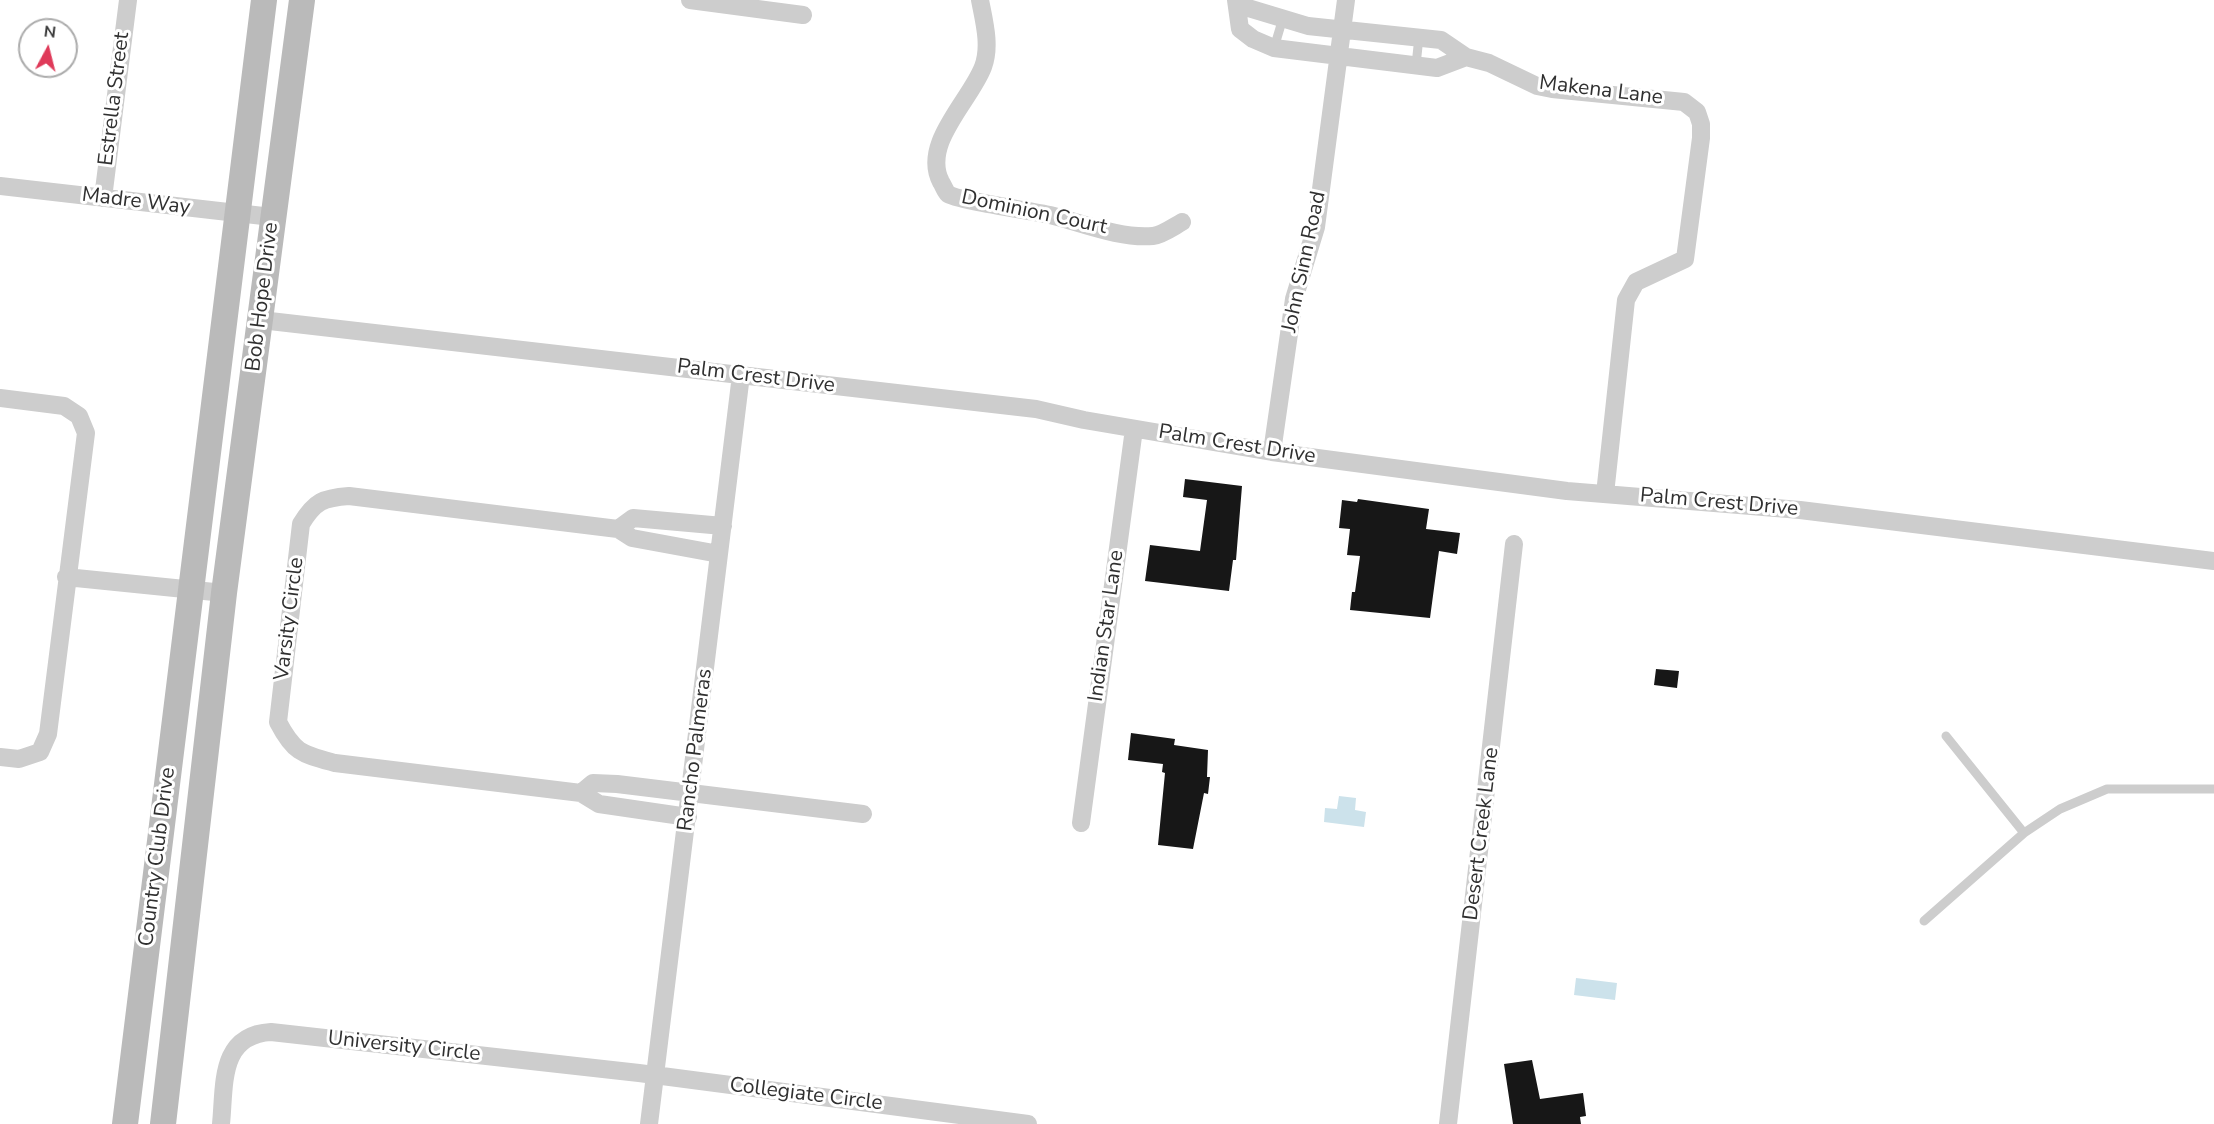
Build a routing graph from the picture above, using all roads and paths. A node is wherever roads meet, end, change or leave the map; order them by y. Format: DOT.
graph roads {
  1 [pos="121,0"];
  2 [pos="128,0"];
  3 [pos="264,0"];
  4 [pos="302,0"];
  5 [pos="690,0"];
  6 [pos="980,0"];
  7 [pos="1346,0"];
  8 [pos="1237,2"];
  9 [pos="804,15"];
  10 [pos="1283,18"];
  11 [pos="1343,28"];
  12 [pos="1419,38"];
  13 [pos="1274,48"];
  14 [pos="1339,56"];
  15 [pos="1466,57"];
  16 [pos="1416,65"];
  17 [pos="0,186"];
  18 [pos="103,198"];
  19 [pos="238,214"];
  20 [pos="272,217"];
  21 [pos="1182,222"];
  22 [pos="261,320"];
  23 [pos="741,375"];
  24 [pos="0,398"];
  25 [pos="1134,429"];
  26 [pos="1272,452"];
  27 [pos="1605,494"];
  28 [pos="660,521"];
  29 [pos="723,526"];
  30 [pos="618,529"];
  31 [pos="658,543"];
  32 [pos="1514,544"];
  33 [pos="719,554"];
  34 [pos="2214,561"];
  35 [pos="66,577"];
  36 [pos="192,590"];
  37 [pos="224,593"];
  38 [pos="1947,736"];
  39 [pos="0,757"];
  40 [pos="627,785"];
  41 [pos="2214,789"];
  42 [pos="581,793"];
  43 [pos="690,793"];
  44 [pos="624,807"];
  45 [pos="863,814"];
  46 [pos="688,817"];
  47 [pos="1081,823"];
  48 [pos="2024,833"];
  49 [pos="1924,921"];
  50 [pos="655,1077"];
  51 [pos="125,1124"];
  52 [pos="164,1124"];
  53 [pos="221,1124"];
  54 [pos="649,1124"];
  55 [pos="1028,1124"];
  56 [pos="1448,1124"];
  1 -- 2 [label="street"];
  2 -- 18 [label="street, Estrella Street"];
  3 -- 19 [label="main road, Bob Hope Drive"];
  4 -- 20 [label="main road, Bob Hope Drive"];
  5 -- 9 [label="street"];
  6 -- 21 [label="street, Dominion Court"];
  7 -- 11 [label="street, John Sinn Road"];
  8 -- 10 [label="street"];
  8 -- 13 [label="street"];
  10 -- 11 [label="street"];
  10 -- 13 [label="lane"];
  11 -- 12 [label="street, Makena Lane"];
  11 -- 14 [label="street, John Sinn Road"];
  12 -- 15 [label="street, Makena Lane"];
  12 -- 16 [label="lane"];
  13 -- 14 [label="street"];
  14 -- 16 [label="street"];
  14 -- 26 [label="street, John Sinn Road"];
  15 -- 16 [label="street"];
  15 -- 27 [label="street, Makena Lane"];
  17 -- 18 [label="street, Madre Way"];
  18 -- 19 [label="street, Madre Way"];
  19 -- 20 [label="street, Madre Way"];
  19 -- 36 [label="main road, Bob Hope Drive"];
  20 -- 22 [label="main road, Bob Hope Drive"];
  22 -- 23 [label="street, Palm Crest Drive"];
  22 -- 37 [label="main road, Bob Hope Drive"];
  23 -- 25 [label="street, Palm Crest Drive"];
  23 -- 29 [label="street, Rancho Palmeras"];
  24 -- 35 [label="street"];
  25 -- 26 [label="street, Palm Crest Drive"];
  25 -- 47 [label="street, Indian Star Lane"];
  26 -- 27 [label="street, Palm Crest Drive"];
  27 -- 34 [label="street, Palm Crest Drive"];
  28 -- 29 [label="street, Varsity Circle"];
  28 -- 30 [label="street, Varsity Circle"];
  28 -- 31 [label="street"];
  29 -- 33 [label="street, Rancho Palmeras"];
  30 -- 31 [label="street, Varsity Circle"];
  30 -- 42 [label="street, Varsity Circle"];
  31 -- 33 [label="street, Varsity Circle"];
  32 -- 56 [label="street, Desert Creek Lane"];
  33 -- 43 [label="street, Rancho Palmeras"];
  35 -- 36 [label="street"];
  35 -- 39 [label="street"];
  36 -- 37 [label="street"];
  36 -- 51 [label="main road, Country Club Drive"];
  37 -- 52 [label="main road, Country Club Drive"];
  38 -- 48 [label="lane"];
  40 -- 42 [label="street, Varsity Circle"];
  40 -- 43 [label="street, Varsity Circle"];
  40 -- 44 [label="street"];
  41 -- 48 [label="lane"];
  42 -- 44 [label="street, Varsity Circle"];
  43 -- 45 [label="street, Varsity Circle"];
  43 -- 46 [label="street, Rancho Palmeras"];
  44 -- 46 [label="street, Varsity Circle"];
  46 -- 50 [label="street, Rancho Palmeras"];
  48 -- 49 [label="lane"];
  50 -- 53 [label="street, University Circle"];
  50 -- 54 [label="street, Rancho Palmeras"];
  50 -- 55 [label="street, Collegiate Circle"];
}
